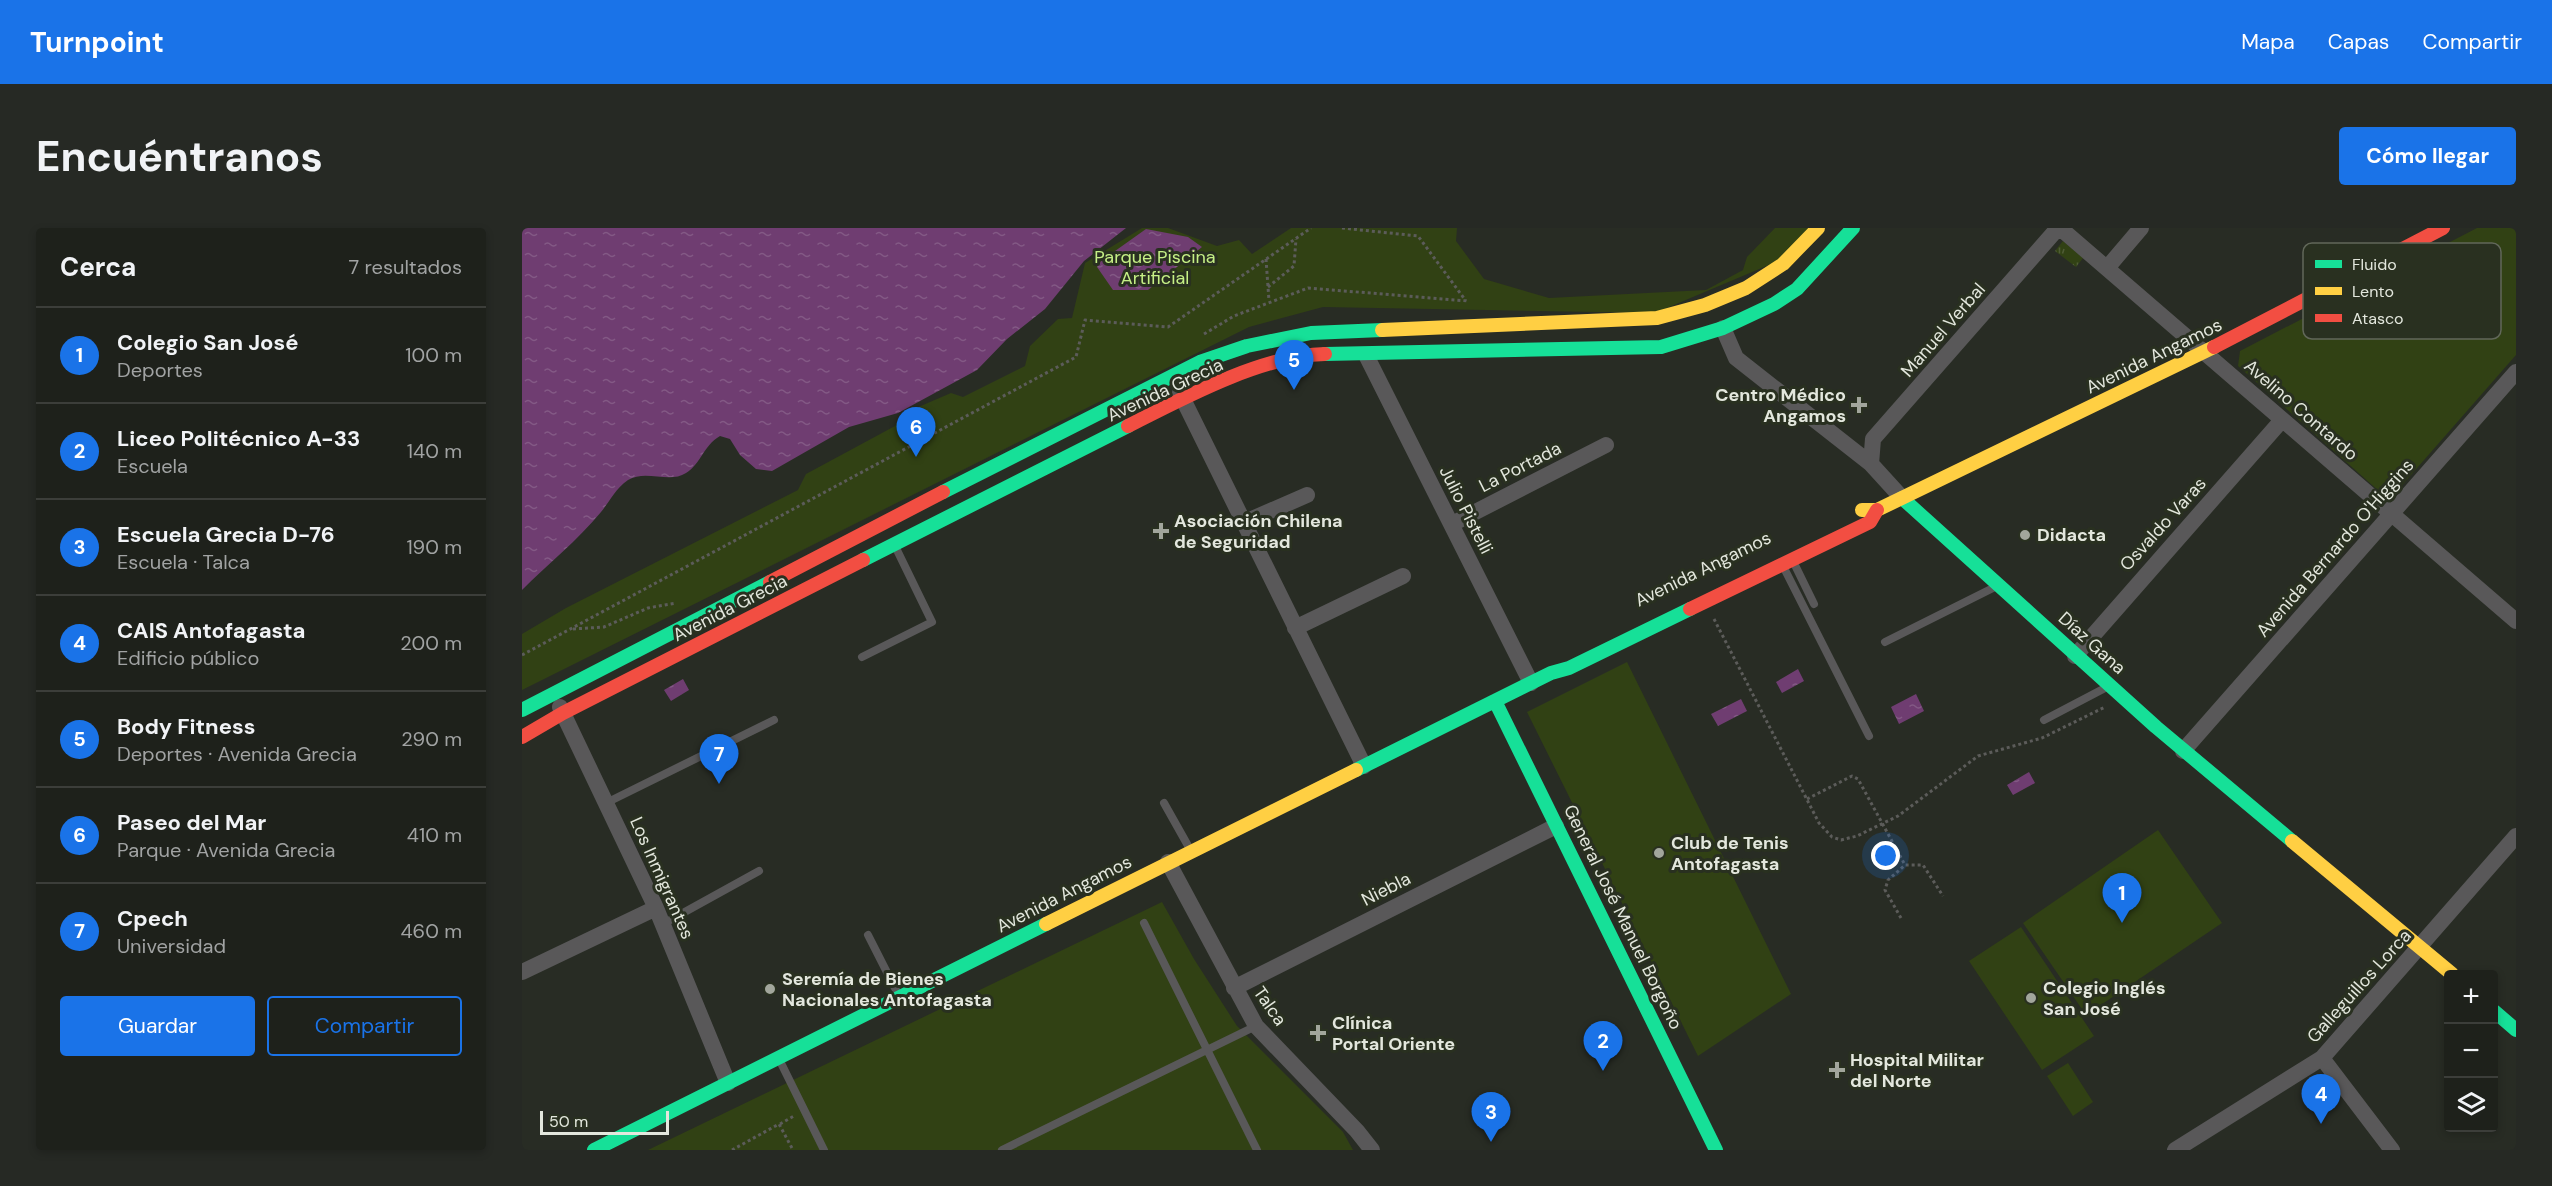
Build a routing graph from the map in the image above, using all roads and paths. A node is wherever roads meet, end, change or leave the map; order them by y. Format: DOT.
graph roads {
  1 [pos="1311,228"];
  2 [pos="1342,228"];
  3 [pos="1818,228"];
  4 [pos="1853,228"];
  5 [pos="2059,228"];
  6 [pos="2141,228"];
  7 [pos="2443,228"];
  8 [pos="1296,238"];
  9 [pos="2414,243"];
  10 [pos="1266,260"];
  11 [pos="2107,268"];
  12 [pos="1268,287"];
  13 [pos="1269,301"];
  14 [pos="1466,301"];
  15 [pos="2303,301"];
  16 [pos="1723,328"];
  17 [pos="2204,352"];
  18 [pos="1366,355"];
  19 [pos="1200,362"];
  20 [pos="2516,372"];
  21 [pos="1181,399"];
  22 [pos="2282,420"];
  23 [pos="1606,445"];
  24 [pos="1871,464"];
  25 [pos="1307,495"];
  26 [pos="1902,498"];
  27 [pos="1877,510"];
  28 [pos="2391,514"];
  29 [pos="1245,522"];
  30 [pos="1452,525"];
  31 [pos="894,545"];
  32 [pos="1787,562"];
  33 [pos="1404,576"];
  34 [pos="2001,584"];
  35 [pos="684,601"];
  36 [pos="1705,601"];
  37 [pos="1814,604"];
  38 [pos="2516,621"];
  39 [pos="1295,628"];
  40 [pos="571,629"];
  41 [pos="1885,642"];
  42 [pos="522,655"];
  43 [pos="2075,656"];
  44 [pos="862,657"];
  45 [pos="1551,673"];
  46 [pos="1531,683"];
  47 [pos="2110,686"];
  48 [pos="552,693"];
  49 [pos="2122,698"];
  50 [pos="1495,701"];
  51 [pos="522,710"];
  52 [pos="563,713"];
  53 [pos="774,720"];
  54 [pos="2044,720"];
  55 [pos="1869,736"];
  56 [pos="522,737"];
  57 [pos="2184,751"];
  58 [pos="1364,766"];
  59 [pos="1807,799"];
  60 [pos="606,803"];
  61 [pos="1164,803"];
  62 [pos="1882,823"];
  63 [pos="1556,826"];
  64 [pos="2516,836"];
  65 [pos="1191,851"];
  66 [pos="1168,862"];
  67 [pos="1905,865"];
  68 [pos="759,871"];
  69 [pos="1943,896"];
  70 [pos="656,909"];
  71 [pos="1901,918"];
  72 [pos="1144,923"];
  73 [pos="663,924"];
  74 [pos="868,935"];
  75 [pos="2420,947"];
  76 [pos="2446,970"];
  77 [pos="522,972"];
  78 [pos="1234,988"];
  79 [pos="900,997"];
  80 [pos="2498,1015"];
  81 [pos="1256,1026"];
  82 [pos="2516,1030"];
  83 [pos="1207,1049"];
  84 [pos="2322,1058"];
  85 [pos="778,1059"];
  86 [pos="728,1083"];
  87 [pos="794,1116"];
  88 [pos="779,1124"];
  89 [pos="594,1150"];
  90 [pos="732,1150"];
  91 [pos="793,1150"];
  92 [pos="824,1150"];
  93 [pos="1002,1150"];
  94 [pos="1257,1150"];
  95 [pos="1372,1150"];
  96 [pos="1716,1150"];
  97 [pos="2175,1150"];
  98 [pos="2392,1150"];
  1 -- 8 [label="path"];
  2 -- 14 [label="path"];
  3 -- 19 [label="main road, Avenida Grecia"];
  4 -- 16 [label="main road, Avenida Grecia"];
  5 -- 11 [label="street, Avelino Contardo"];
  5 -- 24 [label="street, Manuel Verbal"];
  6 -- 11 [label="street"];
  7 -- 9 [label="main road, Avenida Angamos"];
  8 -- 10 [label="path"];
  8 -- 12 [label="path"];
  10 -- 12 [label="path"];
  10 -- 40 [label="path"];
  11 -- 17 [label="street, Avelino Contardo"];
  12 -- 13 [label="path"];
  15 -- 17 [label="main road, Avenida Angamos"];
  16 -- 18 [label="main road, Avenida Grecia"];
  16 -- 24 [label="street, Díaz Gana"];
  17 -- 22 [label="street, Avelino Contardo"];
  17 -- 26 [label="main road, Avenida Angamos"];
  18 -- 21 [label="main road, Avenida Grecia"];
  18 -- 30 [label="street, Julio Pistelli"];
  19 -- 21 [label="street"];
  19 -- 48 [label="main road, Avenida Grecia"];
  20 -- 28 [label="street, Avenida Bernardo O'Higgins"];
  21 -- 29 [label="street"];
  21 -- 31 [label="main road, Avenida Grecia"];
  22 -- 28 [label="street, Avelino Contardo"];
  22 -- 43 [label="street, Osvaldo Varas"];
  23 -- 30 [label="street, La Portada"];
  24 -- 26 [label="street, Díaz Gana"];
  25 -- 29 [label="street"];
  26 -- 27 [label="main road, Avenida Angamos"];
  26 -- 34 [label="main road, Díaz Gana"];
  27 -- 32 [label="main road, Avenida Angamos"];
  27 -- 45 [label="main road, Avenida Angamos"];
  28 -- 38 [label="street, Avelino Contardo"];
  28 -- 57 [label="street, Avenida Bernardo O'Higgins"];
  29 -- 39 [label="street"];
  30 -- 46 [label="street, Julio Pistelli"];
  31 -- 44 [label="lane"];
  31 -- 52 [label="main road, Avenida Grecia"];
  32 -- 36 [label="main road, Avenida Angamos"];
  32 -- 37 [label="lane"];
  32 -- 55 [label="lane"];
  33 -- 39 [label="street"];
  34 -- 41 [label="lane"];
  34 -- 43 [label="main road, Díaz Gana"];
  35 -- 40 [label="path"];
  36 -- 45 [label="main road, Avenida Angamos"];
  36 -- 59 [label="path"];
  39 -- 58 [label="street"];
  40 -- 42 [label="path"];
  43 -- 47 [label="main road, Díaz Gana"];
  45 -- 46 [label="main road, Avenida Angamos"];
  46 -- 50 [label="main road, Avenida Angamos"];
  47 -- 49 [label="main road, Díaz Gana"];
  47 -- 54 [label="lane"];
  48 -- 51 [label="main road, Avenida Grecia"];
  48 -- 52 [label="street, Los Inmigrantes"];
  49 -- 57 [label="main road, Díaz Gana"];
  49 -- 62 [label="path"];
  50 -- 58 [label="main road, Avenida Angamos"];
  50 -- 63 [label="main road, General José Manuel Borgoño"];
  52 -- 56 [label="main road, Avenida Grecia"];
  52 -- 60 [label="street, Los Inmigrantes"];
  53 -- 60 [label="lane"];
  57 -- 75 [label="main road, Díaz Gana"];
  58 -- 65 [label="main road, Avenida Angamos"];
  59 -- 62 [label="path"];
  59 -- 62 [label="path"];
  60 -- 70 [label="street, Los Inmigrantes"];
  61 -- 65 [label="lane"];
  62 -- 67 [label="path"];
  63 -- 78 [label="street, Niebla"];
  63 -- 96 [label="main road, General José Manuel Borgoño"];
  64 -- 75 [label="street, Galleguillos Lorca"];
  65 -- 66 [label="main road, Avenida Angamos"];
  66 -- 78 [label="street, Talca"];
  66 -- 79 [label="main road, Avenida Angamos"];
  67 -- 69 [label="path"];
  67 -- 71 [label="path"];
  68 -- 73 [label="lane"];
  70 -- 73 [label="street, Los Inmigrantes"];
  70 -- 77 [label="street"];
  72 -- 83 [label="lane"];
  73 -- 86 [label="street, Los Inmigrantes"];
  74 -- 79 [label="lane"];
  75 -- 76 [label="main road, Díaz Gana"];
  75 -- 84 [label="street, Galleguillos Lorca"];
  78 -- 81 [label="street, Talca"];
  79 -- 85 [label="main road, Avenida Angamos"];
  80 -- 82 [label="main road"];
  81 -- 83 [label="lane"];
  81 -- 95 [label="street, Talca"];
  83 -- 93 [label="lane"];
  83 -- 94 [label="lane"];
  84 -- 97 [label="street, Galleguillos Lorca"];
  84 -- 98 [label="street"];
  85 -- 86 [label="main road, Avenida Angamos"];
  85 -- 92 [label="lane"];
  86 -- 89 [label="main road, Avenida Angamos"];
  87 -- 88 [label="path"];
  88 -- 90 [label="path"];
  88 -- 91 [label="path"];
}
